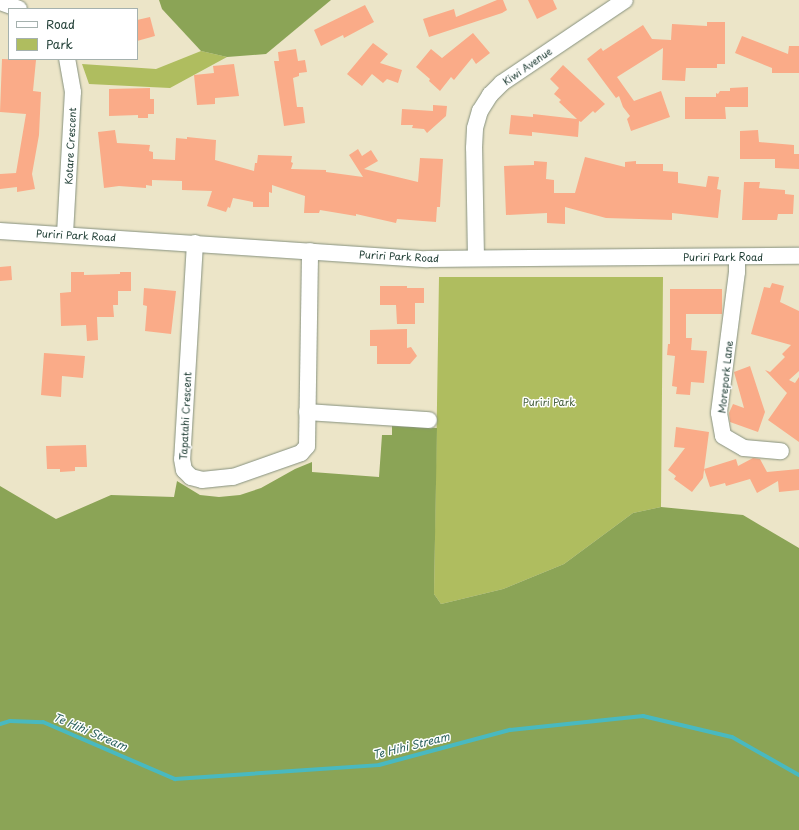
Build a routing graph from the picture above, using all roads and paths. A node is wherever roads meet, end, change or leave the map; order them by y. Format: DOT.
graph roads {
  1 [pos="625,0"];
  2 [pos="0,2"];
  3 [pos="16,8"];
  4 [pos="67,60"];
  5 [pos="0,231"];
  6 [pos="65,234"];
  7 [pos="195,243"];
  8 [pos="310,251"];
  9 [pos="799,256"];
  10 [pos="737,257"];
  11 [pos="476,258"];
  12 [pos="307,412"];
  13 [pos="429,420"];
  14 [pos="781,451"];
  1 -- 11 [label="street, Kiwi Avenue"];
  2 -- 3 [label="street"];
  4 -- 6 [label="street, Kotare Crescent"];
  5 -- 6 [label="street, Puriri Park Road"];
  6 -- 7 [label="street, Puriri Park Road"];
  7 -- 8 [label="street, Puriri Park Road"];
  7 -- 12 [label="street, Tapatahi Crescent"];
  8 -- 11 [label="street, Puriri Park Road"];
  8 -- 12 [label="street, Tapatahi Crescent"];
  9 -- 10 [label="street, Puriri Park Road"];
  10 -- 11 [label="street, Puriri Park Road"];
  10 -- 14 [label="street, Morepork Lane"];
  12 -- 13 [label="street"];
}
